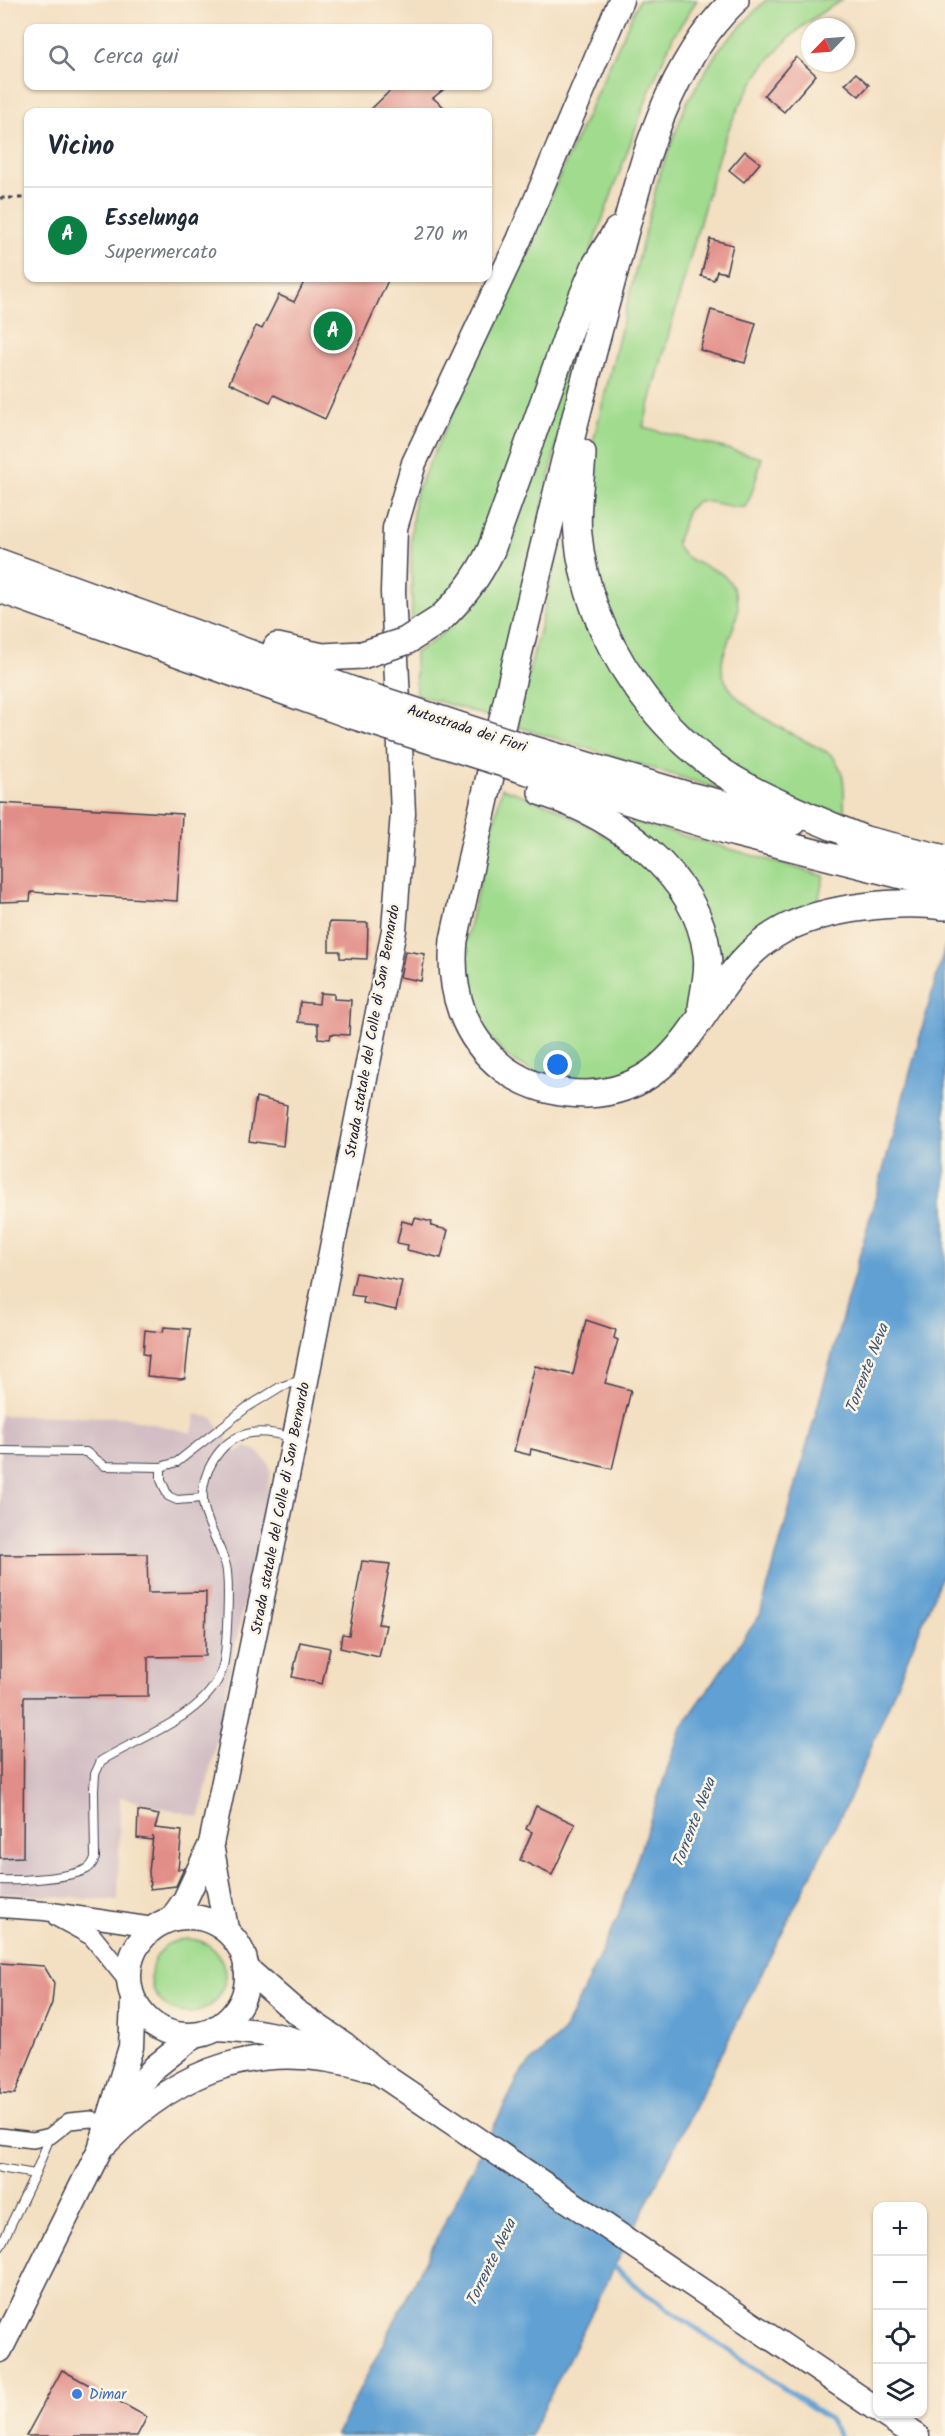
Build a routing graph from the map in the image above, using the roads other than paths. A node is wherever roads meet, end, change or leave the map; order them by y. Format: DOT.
graph roads {
  1 [pos="621,0"];
  2 [pos="735,0"];
  3 [pos="630,213"];
  4 [pos="584,386"];
  5 [pos="0,563"];
  6 [pos="0,589"];
  7 [pos="145,616"];
  8 [pos="351,702"];
  9 [pos="520,766"];
  10 [pos="862,852"];
  11 [pos="945,859"];
  12 [pos="945,886"];
  13 [pos="945,906"];
  14 [pos="700,1021"];
  15 [pos="306,1379"];
  16 [pos="294,1438"];
  17 [pos="0,1451"];
  18 [pos="161,1467"];
  19 [pos="203,1498"];
  20 [pos="211,1844"];
  21 [pos="0,1880"];
  22 [pos="0,1908"];
  23 [pos="45,1911"];
  24 [pos="163,1922"];
  25 [pos="226,1929"];
  26 [pos="246,1968"];
  27 [pos="131,1991"];
  28 [pos="205,2032"];
  29 [pos="346,2062"];
  30 [pos="375,2070"];
  31 [pos="109,2121"];
  32 [pos="0,2136"];
  33 [pos="50,2136"];
  34 [pos="100,2149"];
  35 [pos="0,2168"];
  36 [pos="35,2174"];
  37 [pos="0,2247"];
  38 [pos="0,2350"];
  39 [pos="873,2407"];
  40 [pos="889,2418"];
  41 [pos="917,2436"];
  1 -- 15 [label="main road, Strada statale del Colle di San Bernardo"];
  2 -- 3 [label="highway"];
  3 -- 4 [label="highway"];
  3 -- 7 [label="highway, bridge"];
  4 -- 10 [label="highway"];
  4 -- 14 [label="highway"];
  5 -- 7 [label="highway, Autostrada dei Fiori"];
  6 -- 8 [label="highway, Autostrada dei Fiori"];
  7 -- 8 [label="highway, Autostrada dei Fiori"];
  8 -- 9 [label="highway, Autostrada dei Fiori, bridge"];
  8 -- 9 [label="highway, Autostrada dei Fiori, bridge"];
  9 -- 10 [label="highway, Autostrada dei Fiori"];
  9 -- 14 [label="highway"];
  10 -- 11 [label="highway, Autostrada dei Fiori"];
  10 -- 12 [label="highway, Autostrada dei Fiori"];
  13 -- 14 [label="highway"];
  15 -- 16 [label="main road, Strada statale del Colle di San Bernardo"];
  15 -- 18 [label="lane"];
  16 -- 19 [label="lane"];
  16 -- 20 [label="main road, Strada statale del Colle di San Bernardo"];
  17 -- 18 [label="lane"];
  18 -- 19 [label="lane"];
  19 -- 21 [label="lane"];
  20 -- 24 [label="main road, Strada statale del Colle di San Bernardo"];
  20 -- 25 [label="main road, Strada statale del Colle di San Bernardo"];
  22 -- 23 [label="street"];
  23 -- 24 [label="street"];
  23 -- 27 [label="street"];
  24 -- 25 [label="main road"];
  24 -- 27 [label="main road"];
  25 -- 26 [label="main road"];
  26 -- 28 [label="main road"];
  26 -- 30 [label="main road"];
  27 -- 28 [label="main road"];
  27 -- 31 [label="main road"];
  28 -- 29 [label="main road"];
  28 -- 31 [label="main road"];
  29 -- 30 [label="main road"];
  29 -- 34 [label="main road"];
  30 -- 39 [label="main road"];
  31 -- 33 [label="street"];
  31 -- 34 [label="main road"];
  32 -- 33 [label="street"];
  33 -- 36 [label="lane"];
  34 -- 38 [label="main road"];
  35 -- 36 [label="lane"];
  36 -- 37 [label="lane"];
  40 -- 41 [label="main road"];
}
